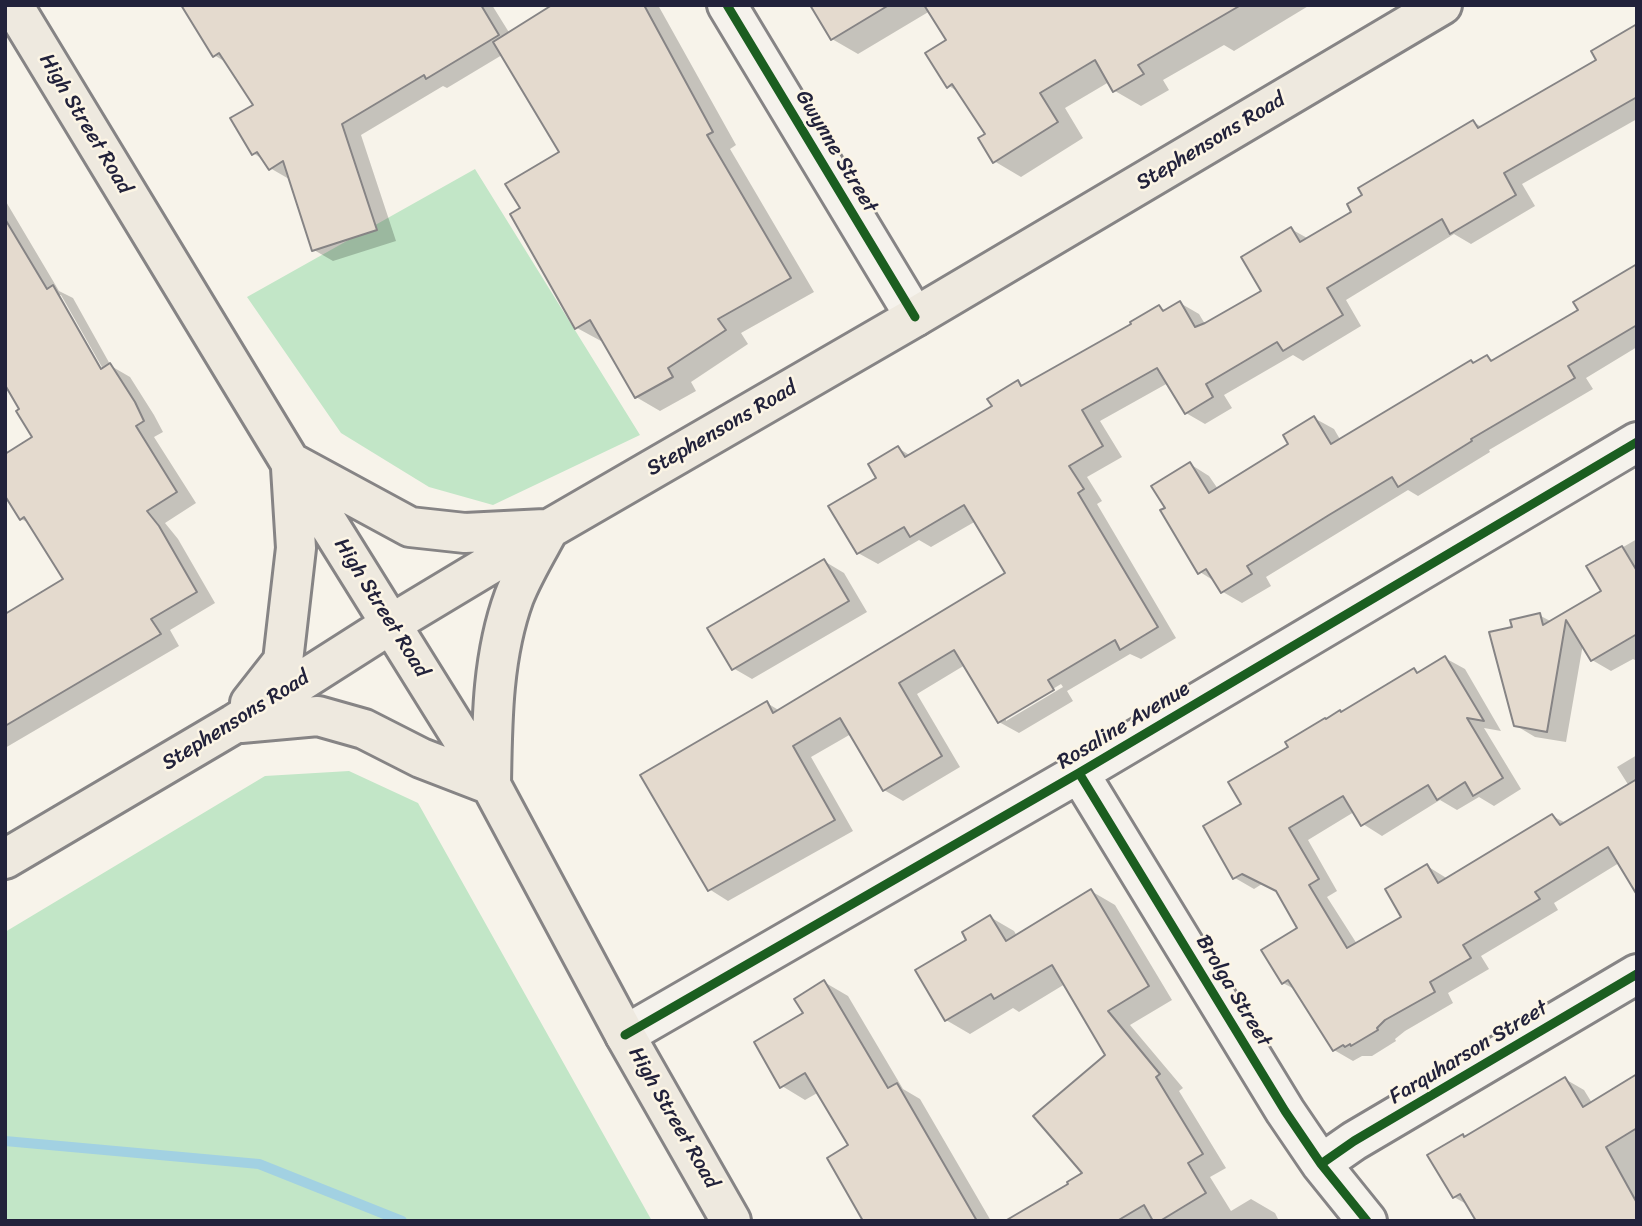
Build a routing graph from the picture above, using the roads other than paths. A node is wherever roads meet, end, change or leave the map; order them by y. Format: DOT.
graph roads {
  1 [pos="13,5"];
  2 [pos="727,5"];
  3 [pos="1429,9"];
  4 [pos="915,317"];
  5 [pos="1637,442"];
  6 [pos="290,462"];
  7 [pos="549,529"];
  8 [pos="391,624"];
  9 [pos="234,724"];
  10 [pos="1079,773"];
  11 [pos="491,785"];
  12 [pos="5,859"];
  13 [pos="1637,974"];
  14 [pos="625,1035"];
  15 [pos="1321,1164"];
  16 [pos="731,1221"];
  17 [pos="1367,1221"];
  1 -- 6 [label="main road, High Street Road"];
  2 -- 4 [label="street, Gwynne Street"];
  3 -- 4 [label="main road, Stephensons Road"];
  4 -- 7 [label="main road, Stephensons Road"];
  5 -- 10 [label="street, Rosaline Avenue"];
  6 -- 7 [label="main road"];
  6 -- 8 [label="main road, High Street Road"];
  6 -- 9 [label="main road"];
  7 -- 8 [label="main road, Stephensons Road"];
  7 -- 11 [label="main road"];
  8 -- 9 [label="main road, Stephensons Road"];
  8 -- 11 [label="main road, High Street Road"];
  9 -- 11 [label="main road"];
  9 -- 12 [label="main road, Stephensons Road"];
  10 -- 14 [label="street, Rosaline Avenue"];
  10 -- 15 [label="street, Brolga Street"];
  11 -- 14 [label="main road, High Street Road"];
  13 -- 15 [label="street, Farquharson Street"];
  14 -- 16 [label="main road, High Street Road"];
  15 -- 17 [label="street, Brolga Street"];
}
